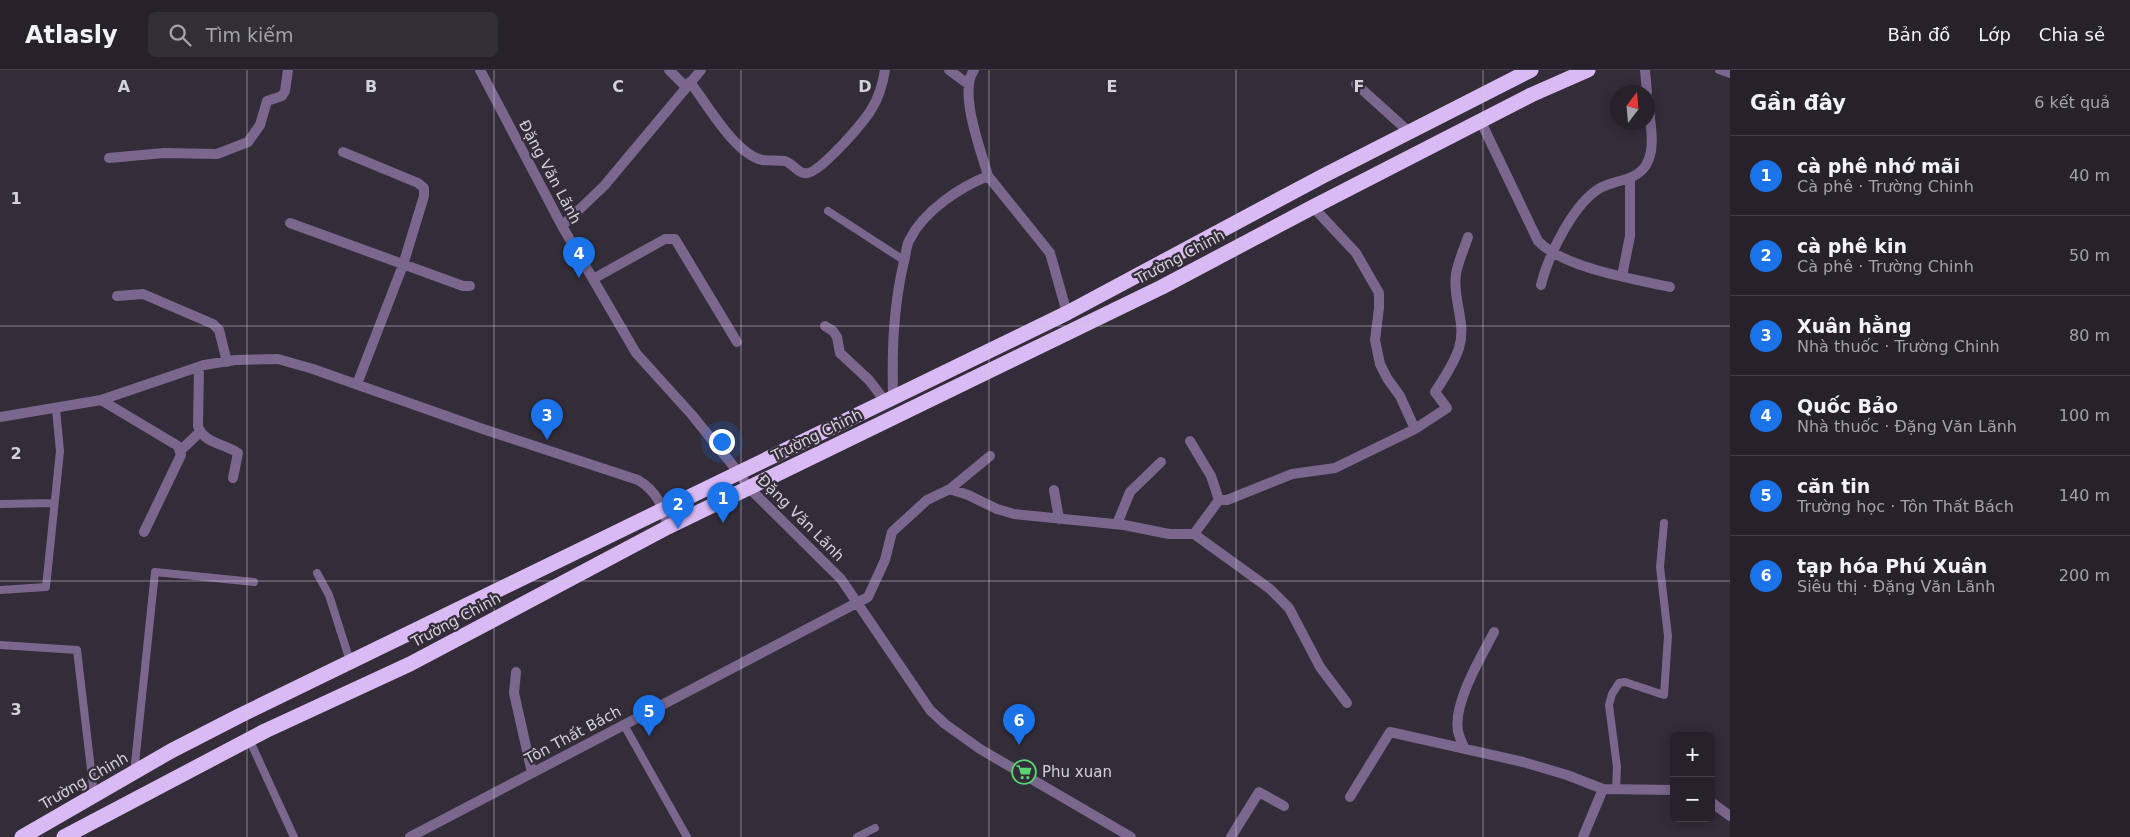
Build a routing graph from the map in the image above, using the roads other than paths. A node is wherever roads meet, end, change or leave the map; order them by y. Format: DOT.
graph roads {
  1 [pos="288,70"];
  2 [pos="480,70"];
  3 [pos="669,70"];
  4 [pos="701,70"];
  5 [pos="885,70"];
  6 [pos="949,70"];
  7 [pos="974,70"];
  8 [pos="1531,70"];
  9 [pos="1588,70"];
  10 [pos="1645,70"];
  11 [pos="1719,70"];
  12 [pos="1730,74"];
  13 [pos="688,84"];
  14 [pos="968,84"];
  15 [pos="1356,84"];
  16 [pos="1646,85"];
  17 [pos="1481,122"];
  18 [pos="1650,130"];
  19 [pos="1408,131"];
  20 [pos="343,152"];
  21 [pos="109,158"];
  22 [pos="988,176"];
  23 [pos="1630,179"];
  24 [pos="1312,207"];
  25 [pos="828,211"];
  26 [pos="290,223"];
  27 [pos="562,226"];
  28 [pos="1468,237"];
  29 [pos="1554,253"];
  30 [pos="904,261"];
  31 [pos="403,266"];
  32 [pos="1622,276"];
  33 [pos="593,279"];
  34 [pos="1541,285"];
  35 [pos="470,286"];
  36 [pos="1670,288"];
  37 [pos="118,296"];
  38 [pos="1067,313"];
  39 [pos="825,326"];
  40 [pos="737,342"];
  41 [pos="227,362"];
  42 [pos="199,367"];
  43 [pos="357,384"];
  44 [pos="889,399"];
  45 [pos="101,400"];
  46 [pos="56,409"];
  47 [pos="0,417"];
  48 [pos="1415,429"];
  49 [pos="200,432"];
  50 [pos="1190,441"];
  51 [pos="181,450"];
  52 [pos="990,456"];
  53 [pos="1161,462"];
  54 [pos="739,473"];
  55 [pos="233,478"];
  56 [pos="748,487"];
  57 [pos="950,489"];
  58 [pos="1054,490"];
  59 [pos="1219,500"];
  60 [pos="53,503"];
  61 [pos="0,504"];
  62 [pos="664,509"];
  63 [pos="1059,519"];
  64 [pos="1664,523"];
  65 [pos="1117,524"];
  66 [pos="668,527"];
  67 [pos="144,532"];
  68 [pos="1194,534"];
  69 [pos="318,572"];
  70 [pos="254,582"];
  71 [pos="0,590"];
  72 [pos="856,603"];
  73 [pos="1494,632"];
  74 [pos="0,645"];
  75 [pos="350,661"];
  76 [pos="516,672"];
  77 [pos="1347,703"];
  78 [pos="624,725"];
  79 [pos="249,739"];
  80 [pos="1464,749"];
  81 [pos="134,773"];
  82 [pos="532,773"];
  83 [pos="1603,789"];
  84 [pos="1616,789"];
  85 [pos="1670,790"];
  86 [pos="94,796"];
  87 [pos="1350,797"];
  88 [pos="1715,805"];
  89 [pos="1284,806"];
  90 [pos="1730,816"];
  91 [pos="875,828"];
  92 [pos="22,837"];
  93 [pos="64,837"];
  94 [pos="294,837"];
  95 [pos="410,837"];
  96 [pos="687,837"];
  97 [pos="857,837"];
  98 [pos="1131,837"];
  99 [pos="1231,837"];
  100 [pos="1583,837"];
  1 -- 21 [label="street"];
  2 -- 27 [label="street, Đặng Văn Lãnh"];
  3 -- 13 [label="street"];
  4 -- 13 [label="street"];
  5 -- 13 [label="street"];
  6 -- 14 [label="street"];
  7 -- 14 [label="street"];
  8 -- 19 [label="highway, Trường Chinh"];
  9 -- 17 [label="highway, Trường Chinh"];
  10 -- 16 [label="street"];
  11 -- 12 [label="lane"];
  13 -- 27 [label="street"];
  14 -- 22 [label="street"];
  15 -- 19 [label="street"];
  17 -- 24 [label="highway, Trường Chinh"];
  17 -- 29 [label="street"];
  18 -- 23 [label="street"];
  19 -- 38 [label="highway, Trường Chinh"];
  20 -- 31 [label="street"];
  22 -- 30 [label="street"];
  22 -- 38 [label="street"];
  23 -- 29 [label="street"];
  23 -- 32 [label="street"];
  24 -- 48 [label="street"];
  24 -- 56 [label="highway, Trường Chinh"];
  25 -- 30 [label="lane"];
  26 -- 31 [label="street"];
  27 -- 33 [label="street, Đặng Văn Lãnh"];
  28 -- 48 [label="street"];
  29 -- 32 [label="street"];
  29 -- 34 [label="street"];
  30 -- 44 [label="street"];
  31 -- 35 [label="street"];
  31 -- 43 [label="street"];
  32 -- 36 [label="street"];
  33 -- 40 [label="street"];
  33 -- 54 [label="street, Đặng Văn Lãnh"];
  37 -- 41 [label="street"];
  38 -- 44 [label="highway, Trường Chinh"];
  39 -- 44 [label="street"];
  41 -- 42 [label="street"];
  41 -- 43 [label="street"];
  42 -- 45 [label="street"];
  42 -- 49 [label="street"];
  43 -- 62 [label="street"];
  44 -- 54 [label="highway, Trường Chinh"];
  45 -- 46 [label="street"];
  45 -- 51 [label="street"];
  46 -- 47 [label="street"];
  46 -- 60 [label="lane"];
  48 -- 59 [label="street"];
  49 -- 51 [label="street"];
  49 -- 55 [label="street"];
  50 -- 59 [label="street"];
  51 -- 67 [label="street"];
  52 -- 57 [label="street, Tôn Thất Bách"];
  53 -- 65 [label="street"];
  54 -- 56 [label="street, Đặng Văn Lãnh"];
  54 -- 62 [label="highway, Trường Chinh"];
  56 -- 66 [label="highway, Trường Chinh"];
  56 -- 72 [label="street, Đặng Văn Lãnh"];
  57 -- 63 [label="street"];
  57 -- 72 [label="street, Tôn Thất Bách"];
  58 -- 63 [label="street"];
  59 -- 68 [label="street"];
  60 -- 61 [label="lane"];
  60 -- 71 [label="lane"];
  62 -- 66 [label="street"];
  62 -- 75 [label="highway, Trường Chinh"];
  63 -- 65 [label="street"];
  64 -- 84 [label="lane"];
  65 -- 68 [label="street"];
  66 -- 79 [label="highway, Trường Chinh"];
  68 -- 77 [label="street"];
  69 -- 75 [label="lane"];
  70 -- 81 [label="lane"];
  72 -- 78 [label="street, Tôn Thất Bách"];
  72 -- 98 [label="street, Đặng Văn Lãnh"];
  73 -- 80 [label="street"];
  74 -- 86 [label="lane"];
  75 -- 81 [label="highway, Trường Chinh"];
  76 -- 82 [label="street"];
  78 -- 82 [label="street, Tôn Thất Bách"];
  78 -- 96 [label="lane"];
  79 -- 93 [label="highway, Trường Chinh"];
  79 -- 94 [label="lane"];
  80 -- 83 [label="street"];
  80 -- 87 [label="street"];
  81 -- 86 [label="highway, Trường Chinh"];
  82 -- 95 [label="street, Tôn Thất Bách"];
  83 -- 84 [label="street"];
  83 -- 100 [label="street"];
  84 -- 85 [label="street"];
  86 -- 92 [label="highway, Trường Chinh"];
  88 -- 90 [label="street"];
  89 -- 99 [label="street"];
  91 -- 97 [label="lane"];
}
